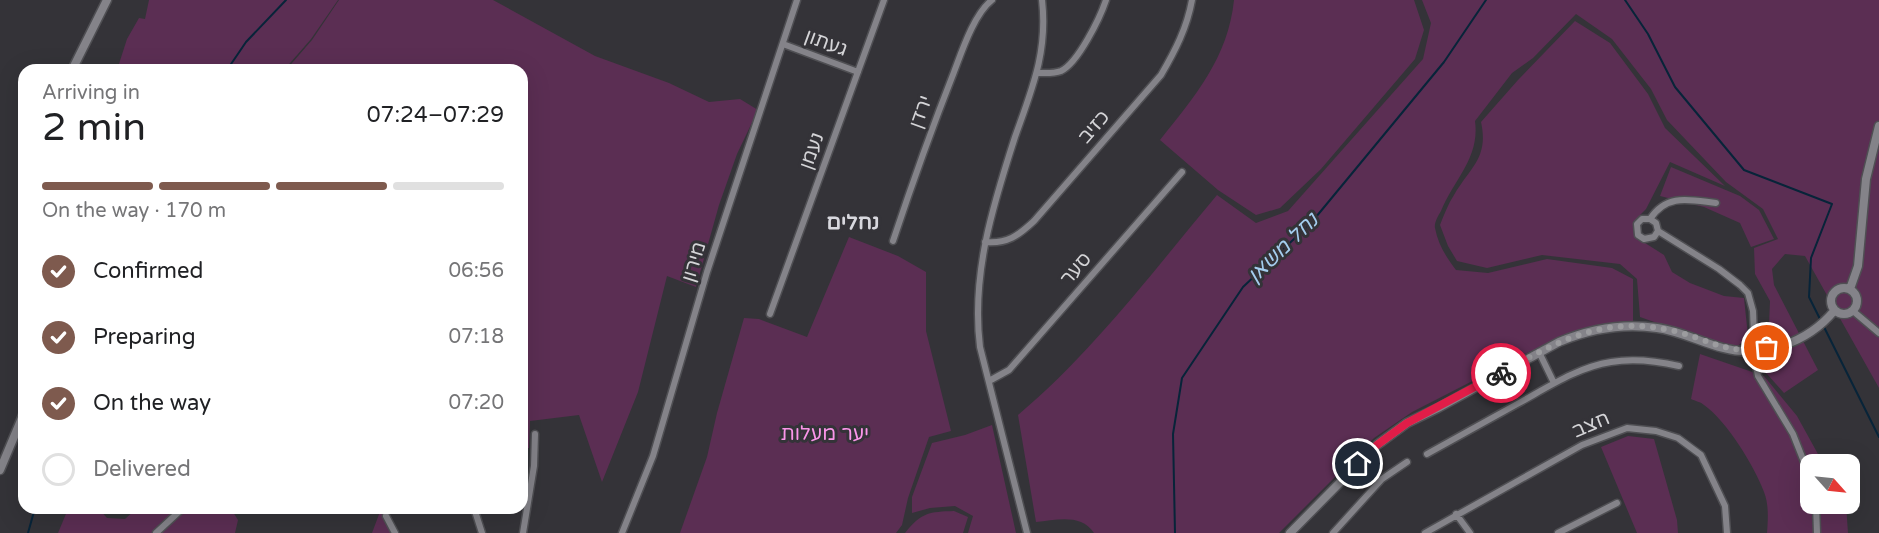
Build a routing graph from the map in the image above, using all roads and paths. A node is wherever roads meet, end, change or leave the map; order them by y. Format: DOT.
graph roads {
  1 [pos="107,0"];
  2 [pos="797,0"];
  3 [pos="884,0"];
  4 [pos="992,0"];
  5 [pos="1042,0"];
  6 [pos="1106,0"];
  7 [pos="1192,0"];
  8 [pos="783,44"];
  9 [pos="75,64"];
  10 [pos="858,72"];
  11 [pos="1037,73"];
  12 [pos="1879,126"];
  13 [pos="1182,172"];
  14 [pos="1716,203"];
  15 [pos="1650,219"];
  16 [pos="1658,231"];
  17 [pos="893,241"];
  18 [pos="985,242"];
  19 [pos="1850,289"];
  20 [pos="1834,311"];
  21 [pos="1853,311"];
  22 [pos="770,314"];
  23 [pos="1879,333"];
  24 [pos="1756,350"];
  25 [pos="1539,352"];
  26 [pos="1679,366"];
  27 [pos="989,381"];
  28 [pos="1554,383"];
  29 [pos="18,427"];
  30 [pos="535,434"];
  31 [pos="1427,454"];
  32 [pos="1801,454"];
  33 [pos="1407,462"];
  34 [pos="0,470"];
  35 [pos="528,503"];
  36 [pos="1617,503"];
  37 [pos="177,514"];
  38 [pos="476,514"];
  39 [pos="526,514"];
  40 [pos="1456,514"];
  41 [pos="1816,514"];
  42 [pos="386,516"];
  43 [pos="156,533"];
  44 [pos="395,533"];
  45 [pos="482,533"];
  46 [pos="523,533"];
  47 [pos="622,533"];
  48 [pos="1027,533"];
  49 [pos="1290,533"];
  50 [pos="1333,533"];
  51 [pos="1425,533"];
  52 [pos="1470,533"];
  53 [pos="1558,533"];
  54 [pos="1727,533"];
  55 [pos="1817,533"];
  1 -- 9 [label="street"];
  2 -- 8 [label="street, מירון"];
  3 -- 10 [label="street, נעמן"];
  4 -- 17 [label="street, ירדן"];
  5 -- 11 [label="street"];
  6 -- 11 [label="street"];
  7 -- 18 [label="street, כזיב"];
  8 -- 10 [label="street, געתון"];
  8 -- 47 [label="street, מירון"];
  10 -- 22 [label="street, נעמן"];
  11 -- 18 [label="street"];
  12 -- 19 [label="street"];
  13 -- 27 [label="street, סער"];
  14 -- 15 [label="street"];
  15 -- 16 [label="street"];
  15 -- 16 [label="street"];
  16 -- 24 [label="street"];
  18 -- 27 [label="street"];
  19 -- 20 [label="street"];
  19 -- 21 [label="street"];
  20 -- 21 [label="street"];
  20 -- 24 [label="street"];
  21 -- 23 [label="street"];
  24 -- 25 [label="street"];
  24 -- 32 [label="street"];
  25 -- 28 [label="street"];
  25 -- 49 [label="street"];
  26 -- 28 [label="street"];
  27 -- 48 [label="street"];
  28 -- 31 [label="street"];
  29 -- 34 [label="street"];
  30 -- 35 [label="street"];
  33 -- 50 [label="street"];
  36 -- 53 [label="street"];
  37 -- 43 [label="street"];
  38 -- 45 [label="street"];
  39 -- 46 [label="street"];
  40 -- 51 [label="street, חצב"];
  40 -- 52 [label="street"];
  40 -- 54 [label="street, חצב"];
  41 -- 55 [label="street"];
  42 -- 44 [label="street"];
}
